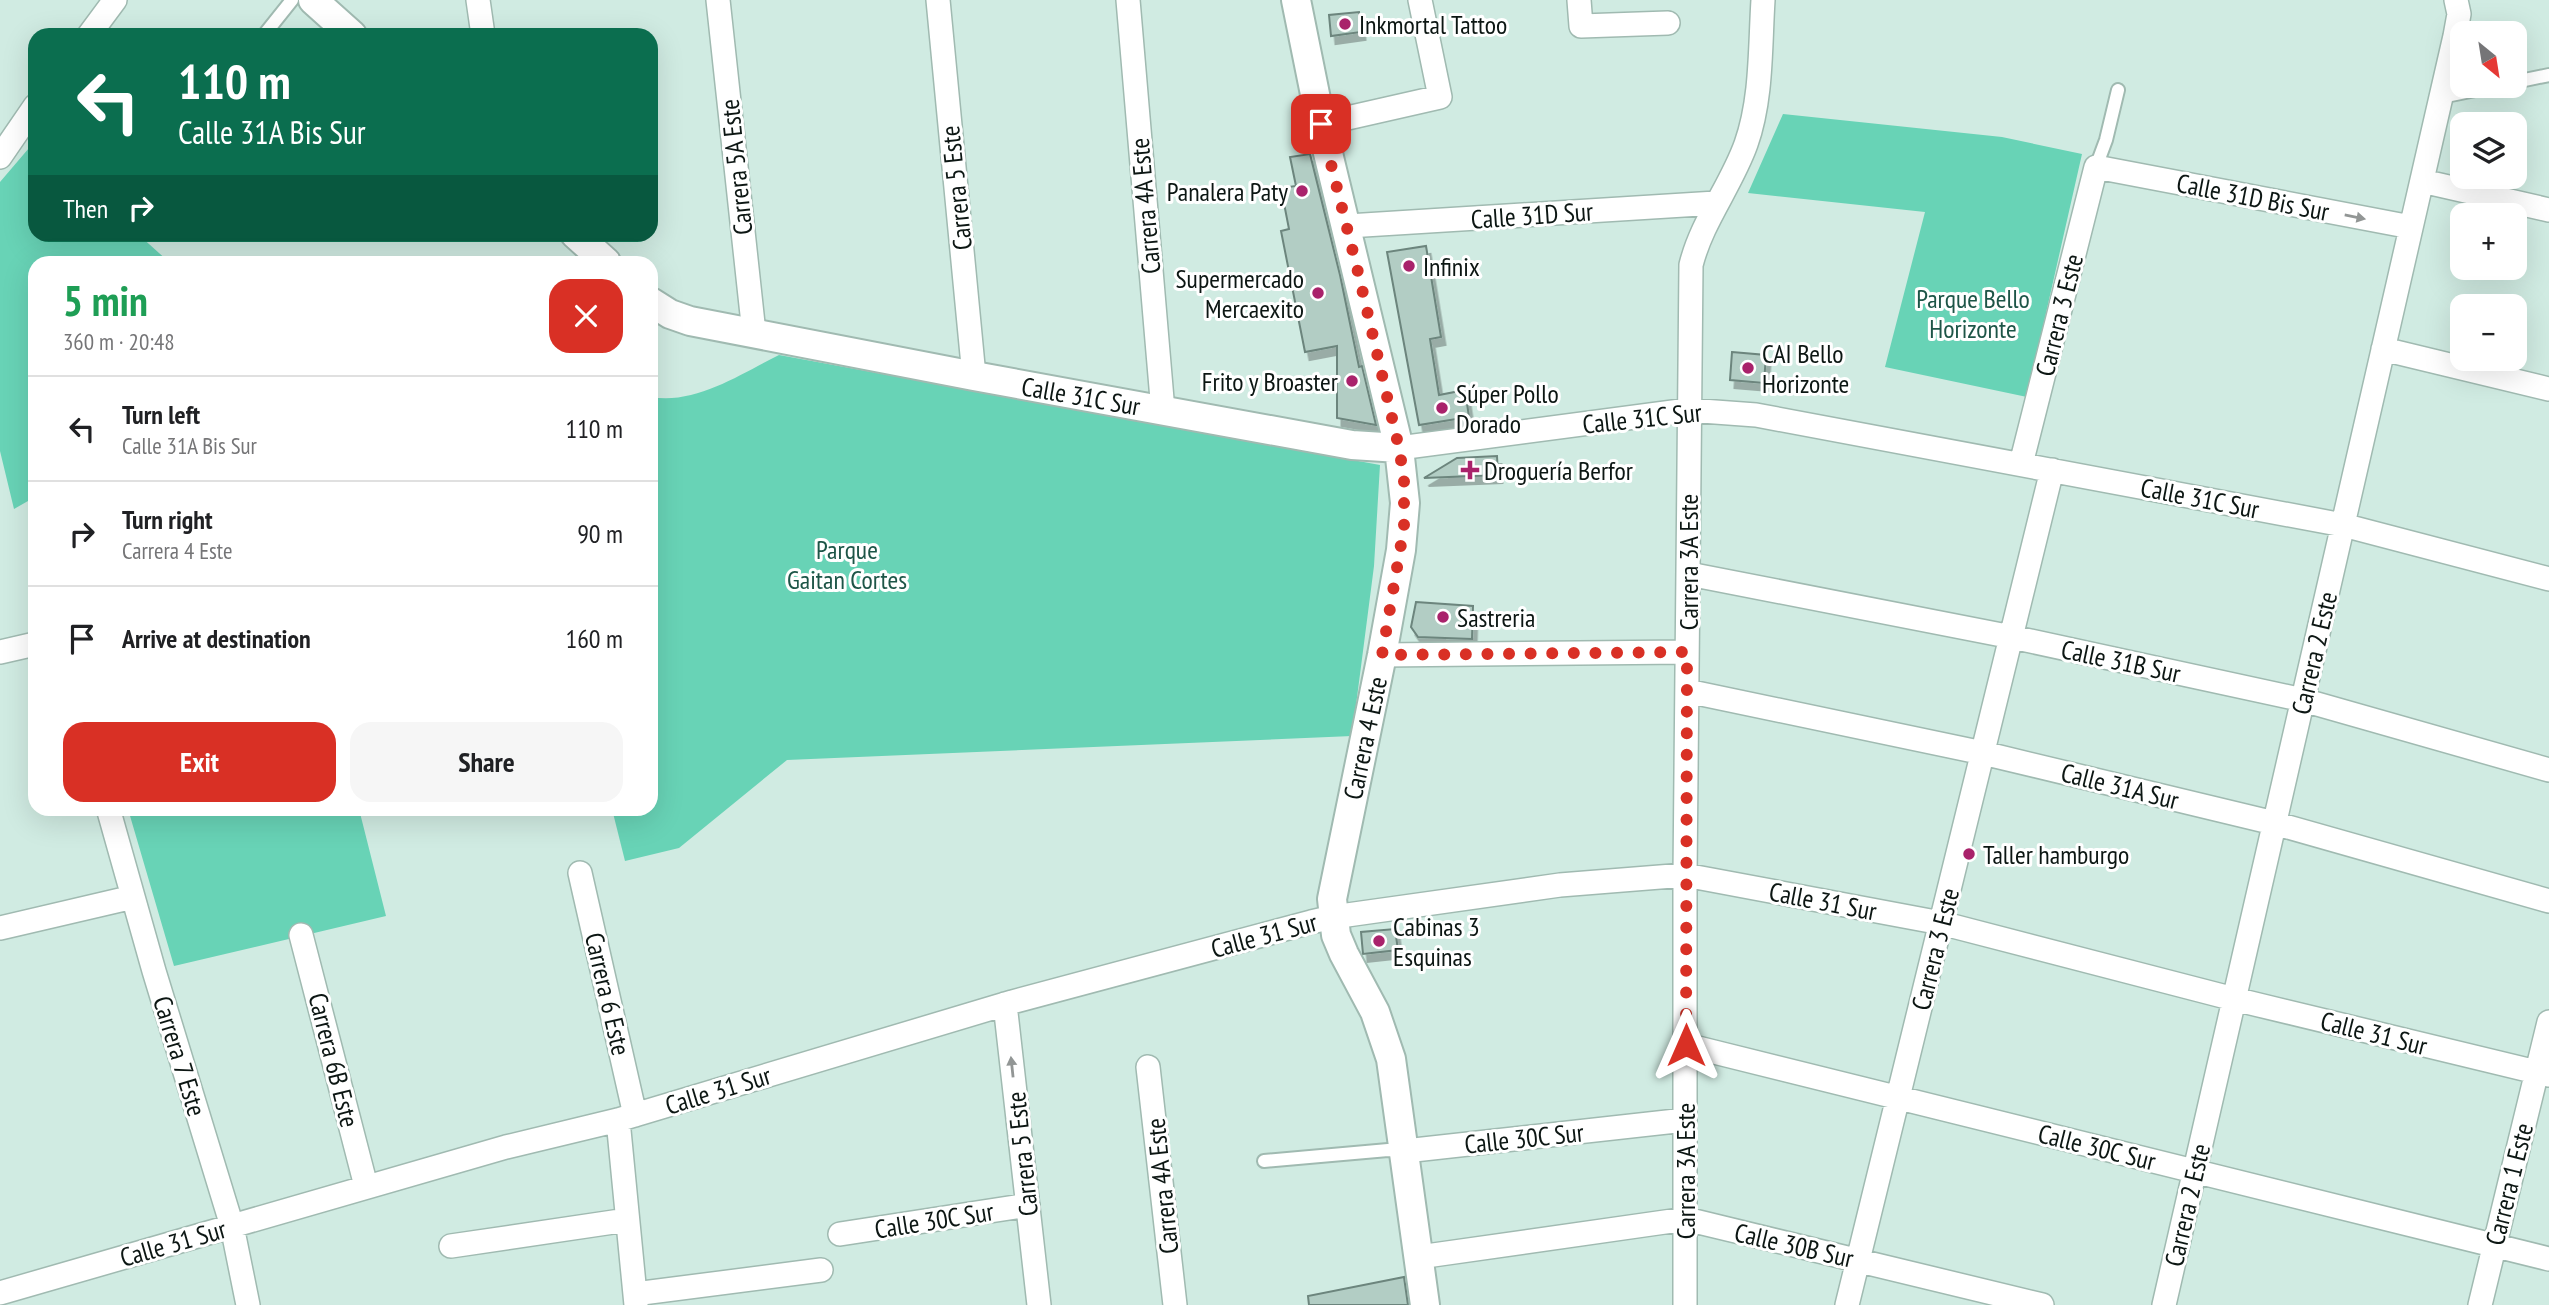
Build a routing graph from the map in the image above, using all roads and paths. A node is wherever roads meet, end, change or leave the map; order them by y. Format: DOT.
graph roads {
  1 [pos="115,0"];
  2 [pos="292,0"];
  3 [pos="313,0"];
  4 [pos="478,0"];
  5 [pos="718,0"];
  6 [pos="938,0"];
  7 [pos="1128,0"];
  8 [pos="1296,0"];
  9 [pos="1420,0"];
  10 [pos="1579,0"];
  11 [pos="1763,0"];
  12 [pos="2456,0"];
  13 [pos="1668,23"];
  14 [pos="94,28"];
  15 [pos="270,28"];
  16 [pos="339,28"];
  17 [pos="482,28"];
  18 [pos="2549,75"];
  19 [pos="2527,80"];
  20 [pos="2118,90"];
  21 [pos="2450,95"];
  22 [pos="2441,97"];
  23 [pos="28,116"];
  24 [pos="1321,124"];
  25 [pos="0,157"];
  26 [pos="2096,167"];
  27 [pos="2422,181"];
  28 [pos="1716,203"];
  29 [pos="2549,210"];
  30 [pos="1348,226"];
  31 [pos="2411,228"];
  32 [pos="584,242"];
  33 [pos="599,256"];
  34 [pos="658,306"];
  35 [pos="754,333"];
  36 [pos="2383,349"];
  37 [pos="974,376"];
  38 [pos="2549,389"];
  39 [pos="1688,410"];
  40 [pos="1163,411"];
  41 [pos="1399,448"];
  42 [pos="2021,464"];
  43 [pos="2052,470"];
  44 [pos="2343,525"];
  45 [pos="1689,574"];
  46 [pos="2549,579"];
  47 [pos="2012,637"];
  48 [pos="28,646"];
  49 [pos="0,652"];
  50 [pos="1687,652"];
  51 [pos="1382,655"];
  52 [pos="1687,691"];
  53 [pos="2303,700"];
  54 [pos="1983,753"];
  55 [pos="2549,770"];
  56 [pos="110,816"];
  57 [pos="2274,824"];
  58 [pos="580,873"];
  59 [pos="1685,875"];
  60 [pos="133,897"];
  61 [pos="2549,901"];
  62 [pos="1333,917"];
  63 [pos="1941,923"];
  64 [pos="0,928"];
  65 [pos="301,934"];
  66 [pos="2234,999"];
  67 [pos="1005,1004"];
  68 [pos="2549,1022"];
  69 [pos="1686,1045"];
  70 [pos="1148,1067"];
  71 [pos="2543,1073"];
  72 [pos="1898,1097"];
  73 [pos="626,1118"];
  74 [pos="1685,1120"];
  75 [pos="1405,1151"];
  76 [pos="1264,1161"];
  77 [pos="2194,1171"];
  78 [pos="366,1186"];
  79 [pos="1028,1205"];
  80 [pos="1686,1219"];
  81 [pos="627,1220"];
  82 [pos="232,1226"];
  83 [pos="840,1234"];
  84 [pos="2493,1245"];
  85 [pos="451,1246"];
  86 [pos="1419,1257"];
  87 [pos="2549,1259"];
  88 [pos="1858,1260"];
  89 [pos="821,1270"];
  90 [pos="0,1293"];
  91 [pos="636,1299"];
  92 [pos="248,1305"];
  93 [pos="1039,1305"];
  94 [pos="1175,1305"];
  95 [pos="1426,1305"];
  96 [pos="1685,1305"];
  97 [pos="1847,1305"];
  98 [pos="2042,1305"];
  99 [pos="2164,1305"];
  100 [pos="2480,1305"];
  1 -- 14 [label="street"];
  2 -- 15 [label="lane"];
  3 -- 16 [label="street"];
  4 -- 17 [label="street"];
  5 -- 35 [label="street, Carrera 5A Este"];
  6 -- 37 [label="street, Carrera 5 Este"];
  7 -- 40 [label="street, Carrera 4A Este"];
  8 -- 24 [label="street, Carrera 4 Este"];
  9 -- 24 [label="street"];
  10 -- 13 [label="street"];
  11 -- 28 [label="street, Carrera 3A Este"];
  12 -- 22 [label="street, Carrera 2 Este"];
  18 -- 19 [label="lane"];
  20 -- 26 [label="lane"];
  21 -- 22 [label="lane"];
  22 -- 27 [label="street, Carrera 2 Este"];
  23 -- 25 [label="street"];
  24 -- 30 [label="street, Carrera 4 Este"];
  26 -- 31 [label="street, Calle 31D Bis Sur, one-way"];
  26 -- 42 [label="street, Carrera 3 Este"];
  27 -- 29 [label="street"];
  27 -- 31 [label="street, Carrera 2 Este"];
  28 -- 30 [label="street, Calle 31D Sur"];
  28 -- 39 [label="street, Carrera 3A Este"];
  30 -- 41 [label="street, Carrera 4 Este"];
  31 -- 36 [label="street, Carrera 2 Este"];
  32 -- 33 [label="street"];
  34 -- 35 [label="street, Calle 31C Sur"];
  35 -- 37 [label="street, Calle 31C Sur"];
  36 -- 38 [label="street"];
  36 -- 44 [label="street, Carrera 2 Este"];
  37 -- 40 [label="street, Calle 31C Sur"];
  39 -- 41 [label="street, Calle 31C Sur"];
  39 -- 42 [label="street, Calle 31C Sur"];
  39 -- 45 [label="street, Carrera 3A Este"];
  40 -- 41 [label="street, Calle 31C Sur"];
  41 -- 51 [label="street, Carrera 4 Este"];
  42 -- 43 [label="street, Calle 31C Sur"];
  43 -- 44 [label="street, Calle 31C Sur"];
  43 -- 47 [label="street, Carrera 3 Este"];
  44 -- 46 [label="street, Calle 31C Sur"];
  44 -- 53 [label="street, Carrera 2 Este"];
  45 -- 47 [label="street, Calle 31B Sur"];
  45 -- 50 [label="street, Carrera 3A Este"];
  47 -- 53 [label="street, Calle 31B Sur"];
  47 -- 54 [label="street, Carrera 3 Este"];
  48 -- 49 [label="street"];
  50 -- 51 [label="street"];
  50 -- 52 [label="street, Carrera 3A Este"];
  51 -- 62 [label="street, Carrera 4 Este"];
  52 -- 54 [label="street, Calle 31A Sur"];
  52 -- 59 [label="street, Carrera 3A Este"];
  53 -- 55 [label="street, Calle 31B Sur"];
  53 -- 57 [label="street, Carrera 2 Este"];
  54 -- 57 [label="street, Calle 31A Sur"];
  54 -- 63 [label="street, Carrera 3 Este"];
  56 -- 60 [label="street, Carrera 7 Este"];
  57 -- 61 [label="street, Calle 31A Sur"];
  57 -- 66 [label="street, Carrera 2 Este"];
  58 -- 73 [label="street, Carrera 6 Este"];
  59 -- 62 [label="street, Calle 31 Sur"];
  59 -- 63 [label="street, Calle 31 Sur"];
  59 -- 69 [label="street, Carrera 3A Este"];
  60 -- 64 [label="street"];
  60 -- 82 [label="street, Carrera 7 Este"];
  62 -- 67 [label="street, Calle 31 Sur"];
  62 -- 75 [label="street, Carrera 4 Este"];
  63 -- 66 [label="street, Calle 31 Sur"];
  63 -- 72 [label="street, Carrera 3 Este"];
  65 -- 78 [label="street, Carrera 6B Este"];
  66 -- 71 [label="street, Calle 31 Sur"];
  66 -- 77 [label="street, Carrera 2 Este"];
  67 -- 73 [label="street, Calle 31 Sur"];
  79 -- 67 [label="street, Carrera 5 Este, one-way"];
  68 -- 71 [label="street, Carrera 1 Este"];
  69 -- 72 [label="street, Calle 30C Sur"];
  69 -- 74 [label="street, Carrera 3A Este"];
  70 -- 94 [label="street, Carrera 4A Este"];
  71 -- 84 [label="street, Carrera 1 Este"];
  72 -- 77 [label="street, Calle 30C Sur"];
  72 -- 88 [label="street, Carrera 3 Este"];
  73 -- 78 [label="street, Calle 31 Sur"];
  73 -- 81 [label="street, Carrera 6 Este"];
  74 -- 75 [label="street, Calle 30C Sur"];
  74 -- 80 [label="street, Carrera 3A Este"];
  75 -- 76 [label="lane"];
  75 -- 86 [label="street, Carrera 4 Este"];
  77 -- 84 [label="street, Calle 30C Sur"];
  77 -- 99 [label="street, Carrera 2 Este"];
  78 -- 82 [label="street, Calle 31 Sur"];
  79 -- 83 [label="street, Calle 30C Sur"];
  79 -- 93 [label="street, Carrera 5 Este"];
  80 -- 86 [label="street, Calle 30B Sur"];
  80 -- 88 [label="street, Calle 30B Sur"];
  80 -- 96 [label="street, Carrera 3A Este"];
  81 -- 85 [label="street"];
  81 -- 91 [label="street, Carrera 6 Este"];
  82 -- 90 [label="street, Calle 31 Sur"];
  82 -- 92 [label="street, Carrera 7 Este"];
  84 -- 87 [label="street, Calle 30C Sur"];
  84 -- 100 [label="street, Carrera 1 Este"];
  86 -- 95 [label="street, Carrera 4 Este"];
  88 -- 97 [label="street, Carrera 3 Este"];
  88 -- 98 [label="street, Calle 30B Sur"];
  89 -- 91 [label="street"];
}
